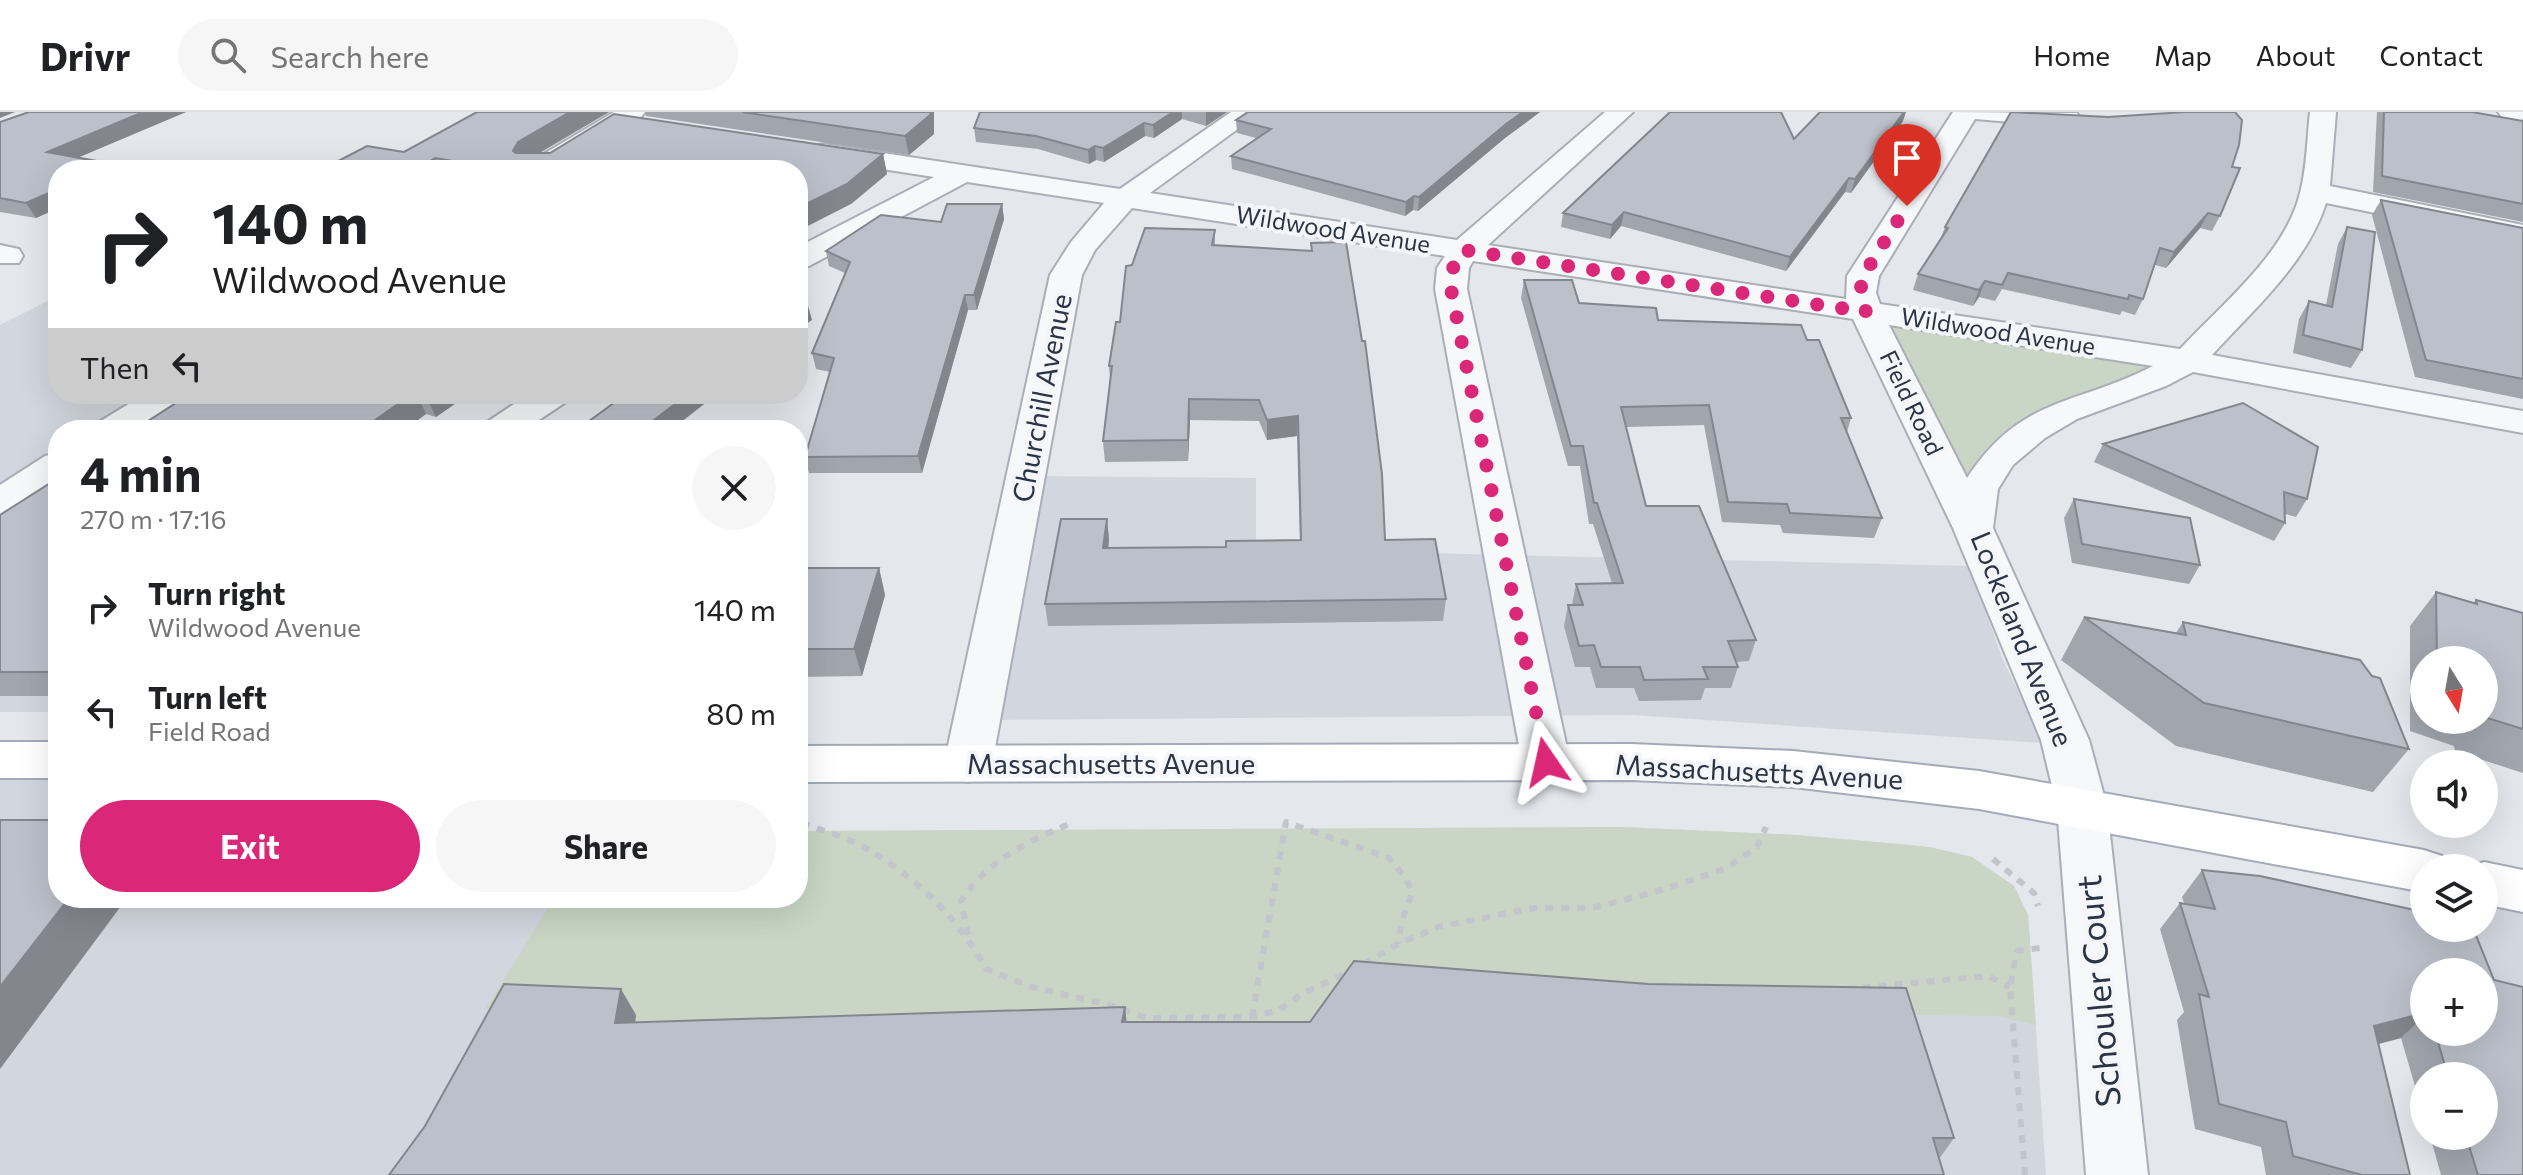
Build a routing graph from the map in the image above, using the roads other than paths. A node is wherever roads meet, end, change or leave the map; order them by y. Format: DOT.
graph roads {
  1 [pos="1248,112"];
  2 [pos="1620,112"];
  3 [pos="1966,112"];
  4 [pos="1978,112"];
  5 [pos="2323,112"];
  6 [pos="2511,112"];
  7 [pos="2523,114"];
  8 [pos="624,117"];
  9 [pos="2097,120"];
  10 [pos="664,129"];
  11 [pos="790,147"];
  12 [pos="553,160"];
  13 [pos="964,173"];
  14 [pos="2315,192"];
  15 [pos="1125,198"];
  16 [pos="2523,234"];
  17 [pos="1464,250"];
  18 [pos="808,254"];
  19 [pos="1866,312"];
  20 [pos="2188,361"];
  21 [pos="154,404"];
  22 [pos="538,404"];
  23 [pos="128,420"];
  24 [pos="515,420"];
  25 [pos="2523,422"];
  26 [pos="48,471"];
  27 [pos="0,502"];
  28 [pos="1973,528"];
  29 [pos="0,760"];
  30 [pos="48,760"];
  31 [pos="1546,762"];
  32 [pos="808,764"];
  33 [pos="968,764"];
  34 [pos="2082,807"];
  35 [pos="2410,868"];
  36 [pos="2498,886"];
  37 [pos="2523,891"];
  38 [pos="2117,1175"];
  1 -- 15 [label="street, Churchill Avenue"];
  2 -- 17 [label="street"];
  3 -- 19 [label="street, Field Road"];
  4 -- 9 [label="street"];
  5 -- 14 [label="street, Lockeland Avenue"];
  6 -- 7 [label="street"];
  8 -- 10 [label="street"];
  8 -- 12 [label="street"];
  11 -- 13 [label="street, Wildwood Avenue"];
  13 -- 15 [label="street, Wildwood Avenue"];
  13 -- 18 [label="street"];
  14 -- 16 [label="street"];
  14 -- 20 [label="street, Lockeland Avenue"];
  15 -- 17 [label="street, Wildwood Avenue"];
  15 -- 33 [label="street, Churchill Avenue"];
  17 -- 19 [label="street, Wildwood Avenue"];
  17 -- 31 [label="street"];
  19 -- 20 [label="street, Wildwood Avenue"];
  19 -- 28 [label="street, Field Road"];
  20 -- 25 [label="street, Wildwood Avenue"];
  20 -- 28 [label="street, Lockeland Avenue"];
  21 -- 23 [label="street"];
  22 -- 24 [label="street"];
  26 -- 27 [label="street"];
  28 -- 34 [label="street, Lockeland Avenue"];
  29 -- 30 [label="main road"];
  31 -- 33 [label="main road, Massachusetts Avenue"];
  31 -- 34 [label="main road, Massachusetts Avenue"];
  32 -- 33 [label="main road, Massachusetts Avenue"];
  34 -- 35 [label="main road, Massachusetts Avenue"];
  34 -- 38 [label="street, Schouler Court"];
  36 -- 37 [label="main road"];
}
